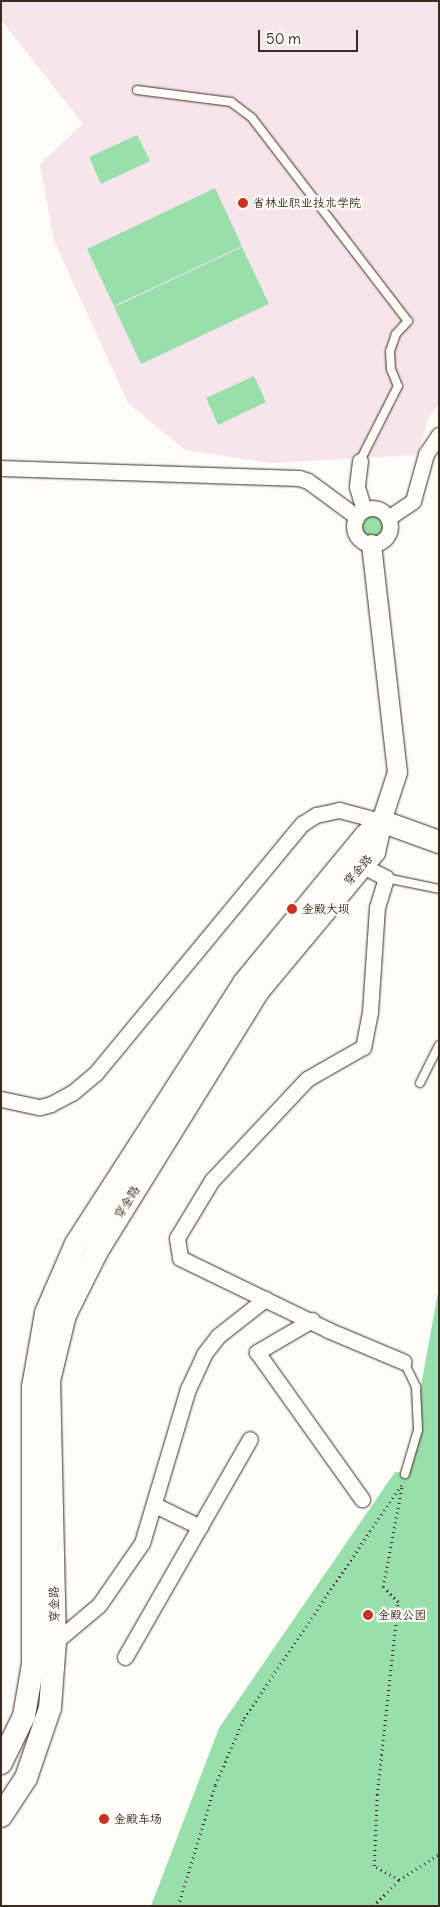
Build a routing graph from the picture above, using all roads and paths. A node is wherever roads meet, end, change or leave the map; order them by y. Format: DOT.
graph roads {
  1 [pos="137,90"];
  2 [pos="439,436"];
  3 [pos="360,461"];
  4 [pos="1,468"];
  5 [pos="360,513"];
  6 [pos="388,518"];
  7 [pos="371,544"];
  8 [pos="381,822"];
  9 [pos="439,842"];
  10 [pos="361,865"];
  11 [pos="386,878"];
  12 [pos="439,889"];
  13 [pos="439,1045"];
  14 [pos="420,1083"];
  15 [pos="1,1099"];
  16 [pos="265,1299"];
  17 [pos="312,1320"];
  18 [pos="404,1362"];
  19 [pos="250,1439"];
  20 [pos="405,1474"];
  21 [pos="402,1484"];
  22 [pos="362,1500"];
  23 [pos="155,1505"];
  24 [pos="200,1527"];
  25 [pos="55,1642"];
  26 [pos="125,1657"];
  27 [pos="1,1763"];
  28 [pos="1,1816"];
  29 [pos="439,1854"];
  30 [pos="399,1880"];
  31 [pos="178,1906"];
  32 [pos="372,1906"];
  1 -- 3 [label="lane"];
  2 -- 6 [label="street"];
  3 -- 5 [label="street"];
  4 -- 5 [label="street"];
  5 -- 6 [label="street"];
  5 -- 7 [label="street"];
  6 -- 7 [label="street"];
  7 -- 8 [label="street"];
  8 -- 9 [label="main road"];
  8 -- 10 [label="main road, 穿金路"];
  8 -- 15 [label="street"];
  8 -- 27 [label="main road, 穿金路"];
  10 -- 11 [label="street"];
  10 -- 25 [label="main road, 穿金路"];
  11 -- 12 [label="lane"];
  11 -- 16 [label="street"];
  13 -- 14 [label="lane"];
  16 -- 17 [label="street"];
  16 -- 23 [label="street"];
  17 -- 18 [label="street"];
  17 -- 22 [label="street"];
  18 -- 20 [label="lane"];
  19 -- 24 [label="street"];
  20 -- 21 [label="path"];
  21 -- 30 [label="path"];
  21 -- 31 [label="path"];
  23 -- 24 [label="street"];
  23 -- 25 [label="street"];
  24 -- 26 [label="street"];
  25 -- 28 [label="main road, 穿金路"];
  29 -- 30 [label="path"];
  30 -- 32 [label="path"];
}
